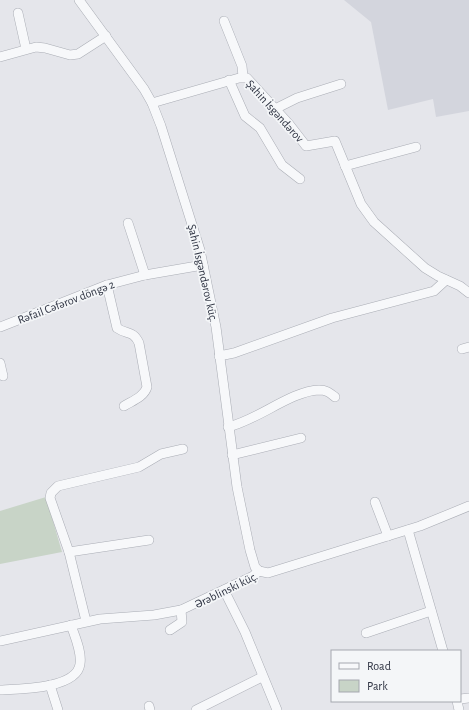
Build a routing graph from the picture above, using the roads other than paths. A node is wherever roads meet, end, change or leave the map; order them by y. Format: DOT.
graph roads {
  1 [pos="79,0"];
  2 [pos="18,13"];
  3 [pos="224,21"];
  4 [pos="106,36"];
  5 [pos="26,49"];
  6 [pos="0,57"];
  7 [pos="244,77"];
  8 [pos="229,80"];
  9 [pos="340,84"];
  10 [pos="152,103"];
  11 [pos="275,109"];
  12 [pos="416,146"];
  13 [pos="345,166"];
  14 [pos="300,179"];
  15 [pos="128,223"];
  16 [pos="204,265"];
  17 [pos="145,275"];
  18 [pos="446,280"];
  19 [pos="107,285"];
  20 [pos="469,293"];
  21 [pos="0,327"];
  22 [pos="219,356"];
  23 [pos="0,363"];
  24 [pos="3,376"];
  25 [pos="336,397"];
  26 [pos="124,406"];
  27 [pos="228,427"];
  28 [pos="301,438"];
  29 [pos="182,449"];
  30 [pos="232,455"];
  31 [pos="375,502"];
  32 [pos="469,506"];
  33 [pos="408,530"];
  34 [pos="388,536"];
  35 [pos="148,540"];
  36 [pos="69,552"];
  37 [pos="259,571"];
  38 [pos="224,590"];
  39 [pos="181,610"];
  40 [pos="431,611"];
  41 [pos="86,621"];
  42 [pos="71,625"];
  43 [pos="170,630"];
  44 [pos="366,633"];
  45 [pos="0,642"];
  46 [pos="443,650"];
  47 [pos="262,677"];
  48 [pos="50,685"];
  49 [pos="0,690"];
  50 [pos="58,710"];
  51 [pos="196,710"];
  52 [pos="277,710"];
  1 -- 4 [label="street, Şahin İsgəndərov küç."];
  2 -- 5 [label="street"];
  3 -- 7 [label="street"];
  4 -- 5 [label="street"];
  4 -- 10 [label="street, Şahin İsgəndərov küç."];
  5 -- 6 [label="street"];
  7 -- 8 [label="street, Şahin İsgəndərov"];
  7 -- 11 [label="street, Şahin İsgəndərov"];
  8 -- 10 [label="street, Şahin İsgəndərov"];
  8 -- 14 [label="street"];
  9 -- 11 [label="street"];
  10 -- 16 [label="street, Şahin İsgəndərov küç."];
  11 -- 13 [label="street, Şahin İsgəndərov"];
  12 -- 13 [label="street"];
  13 -- 18 [label="street, Şahin İsgəndərov"];
  15 -- 17 [label="street"];
  16 -- 17 [label="street, Rəfail Cəfərov döngə 2"];
  16 -- 22 [label="street, Şahin İsgəndərov küç."];
  17 -- 19 [label="street, Rəfail Cəfərov döngə 2"];
  18 -- 20 [label="street, Şahin İsgəndərov"];
  18 -- 22 [label="street"];
  19 -- 21 [label="street, Rəfail Cəfərov döngə 2"];
  19 -- 26 [label="street"];
  22 -- 27 [label="street, Şahin İsgəndərov küç."];
  23 -- 24 [label="street"];
  25 -- 27 [label="street"];
  27 -- 30 [label="street, Şahin İsgəndərov küç."];
  28 -- 30 [label="street"];
  29 -- 36 [label="street"];
  30 -- 37 [label="street, Şahin İsgəndərov küç."];
  31 -- 34 [label="street"];
  32 -- 33 [label="street, Ərəblinski küç."];
  33 -- 34 [label="street, Ərəblinski küç."];
  33 -- 40 [label="street"];
  34 -- 37 [label="street, Ərəblinski küç."];
  35 -- 36 [label="street"];
  36 -- 41 [label="street"];
  37 -- 38 [label="street, Ərəblinski küç."];
  38 -- 39 [label="street, Ərəblinski küç."];
  38 -- 47 [label="street"];
  39 -- 41 [label="street, Ərəblinski küç."];
  39 -- 43 [label="street"];
  40 -- 44 [label="street"];
  40 -- 46 [label="street"];
  41 -- 42 [label="street, Ərəblinski küç."];
  42 -- 45 [label="street, Ərəblinski küç."];
  42 -- 48 [label="street"];
  47 -- 51 [label="street"];
  47 -- 52 [label="street"];
  48 -- 49 [label="street"];
  48 -- 50 [label="street"];
}
